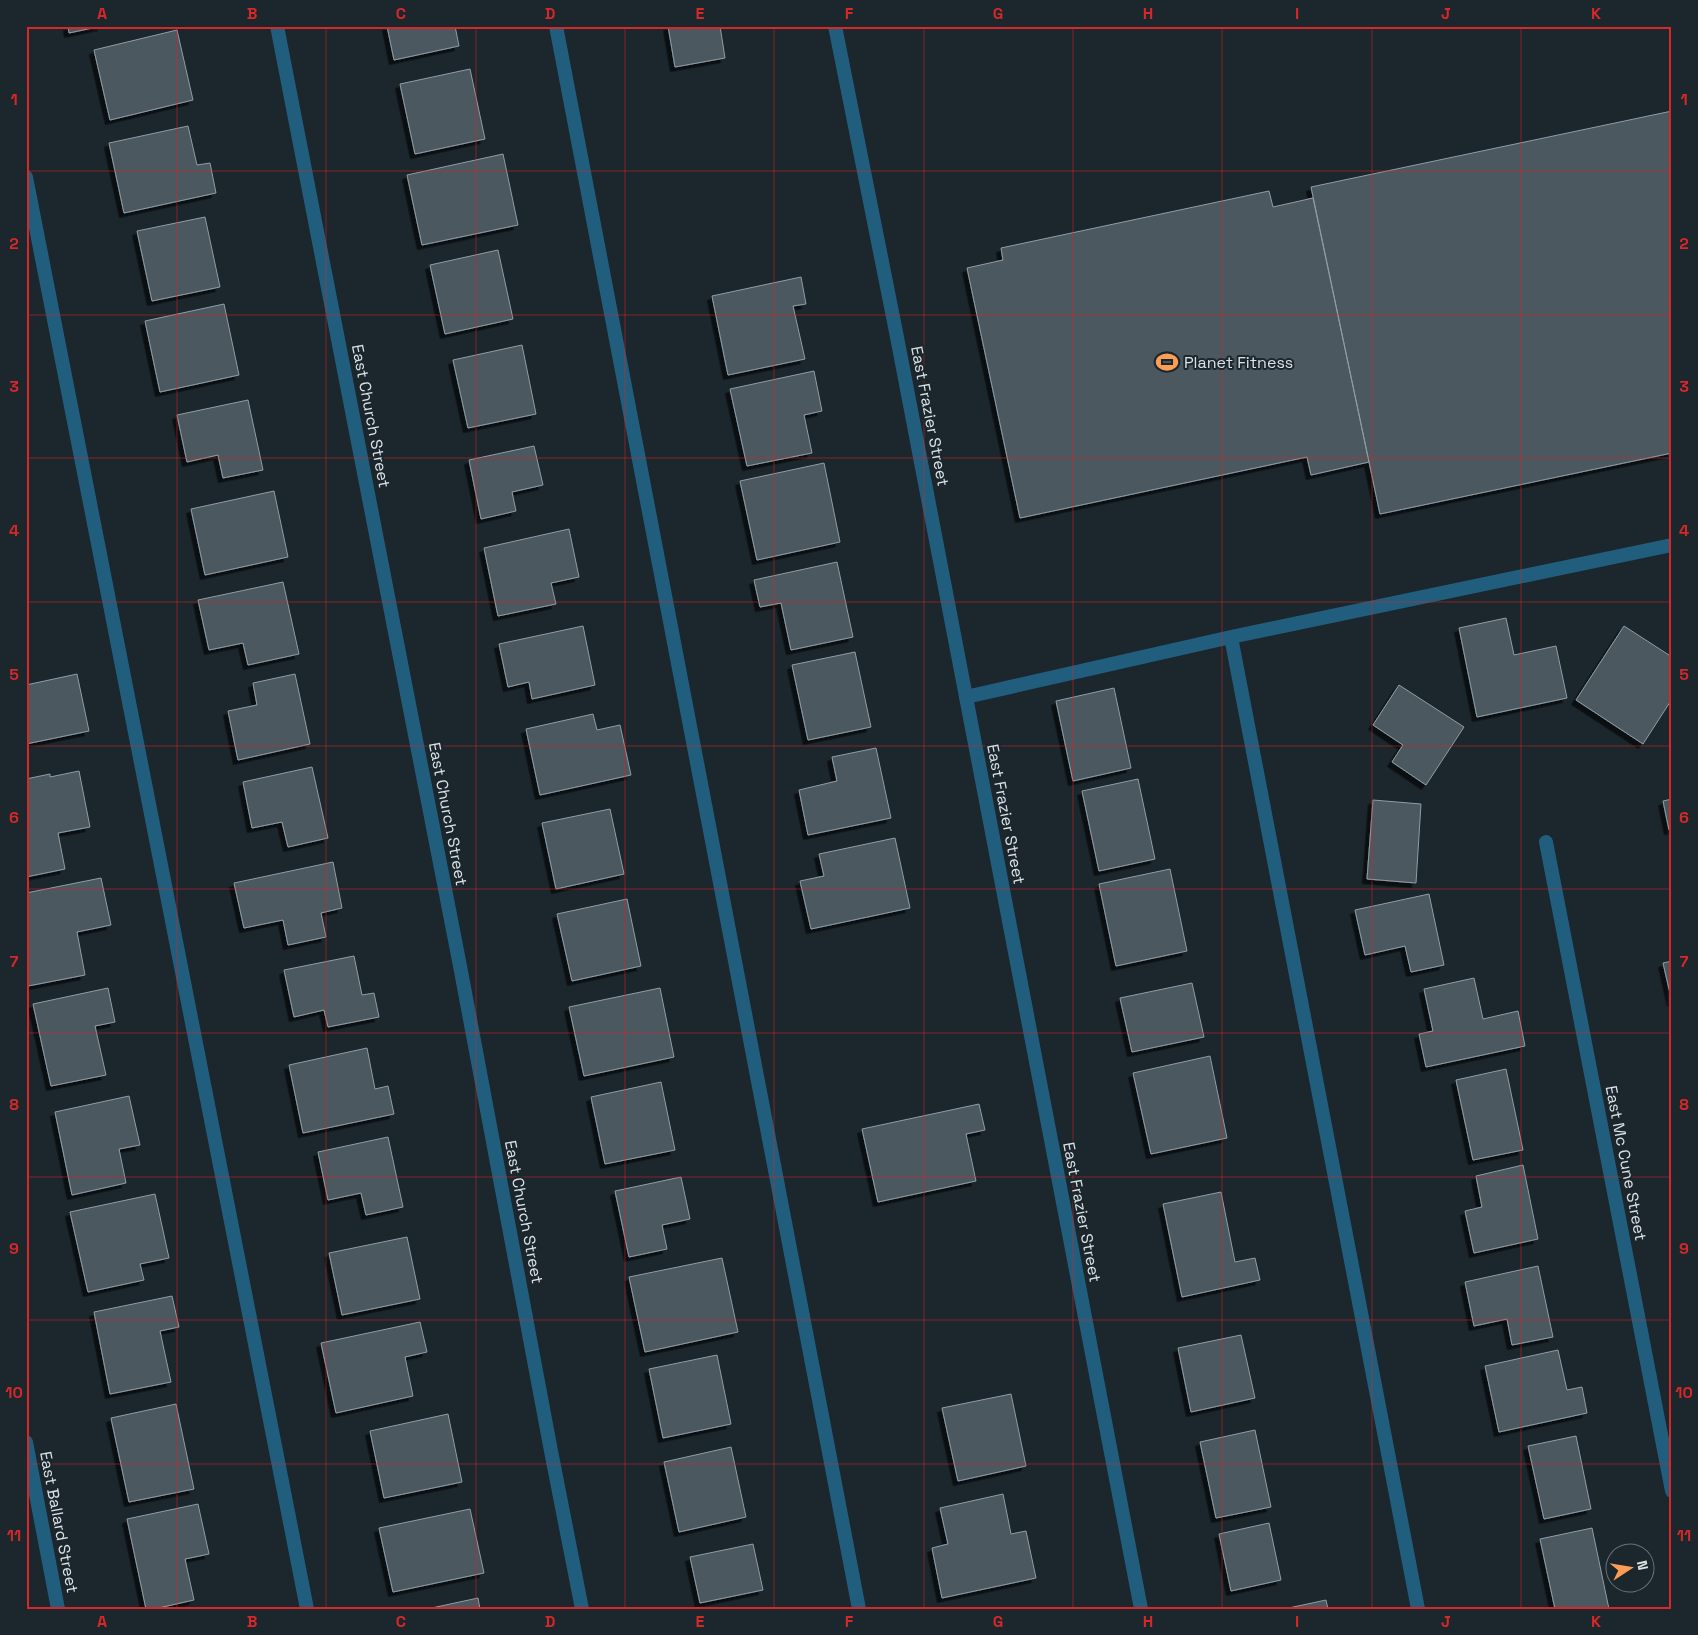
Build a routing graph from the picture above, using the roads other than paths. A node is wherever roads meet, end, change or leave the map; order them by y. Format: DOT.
graph roads {
  1 [pos="278,26"];
  2 [pos="556,26"];
  3 [pos="835,26"];
  4 [pos="26,177"];
  5 [pos="1672,545"];
  6 [pos="1231,636"];
  7 [pos="966,697"];
  8 [pos="1546,842"];
  9 [pos="26,1442"];
  10 [pos="1672,1491"];
  11 [pos="58,1609"];
  12 [pos="307,1609"];
  13 [pos="582,1609"];
  14 [pos="859,1609"];
  15 [pos="1141,1609"];
  16 [pos="1418,1609"];
  1 -- 13 [label="street, East Church Street"];
  2 -- 14 [label="street"];
  3 -- 7 [label="street, East Frazier Street"];
  4 -- 12 [label="street"];
  5 -- 6 [label="street"];
  6 -- 7 [label="street"];
  6 -- 16 [label="street"];
  7 -- 15 [label="street, East Frazier Street"];
  8 -- 10 [label="street, East Mc Cune Street"];
  9 -- 11 [label="street, East Ballard Street"];
}
